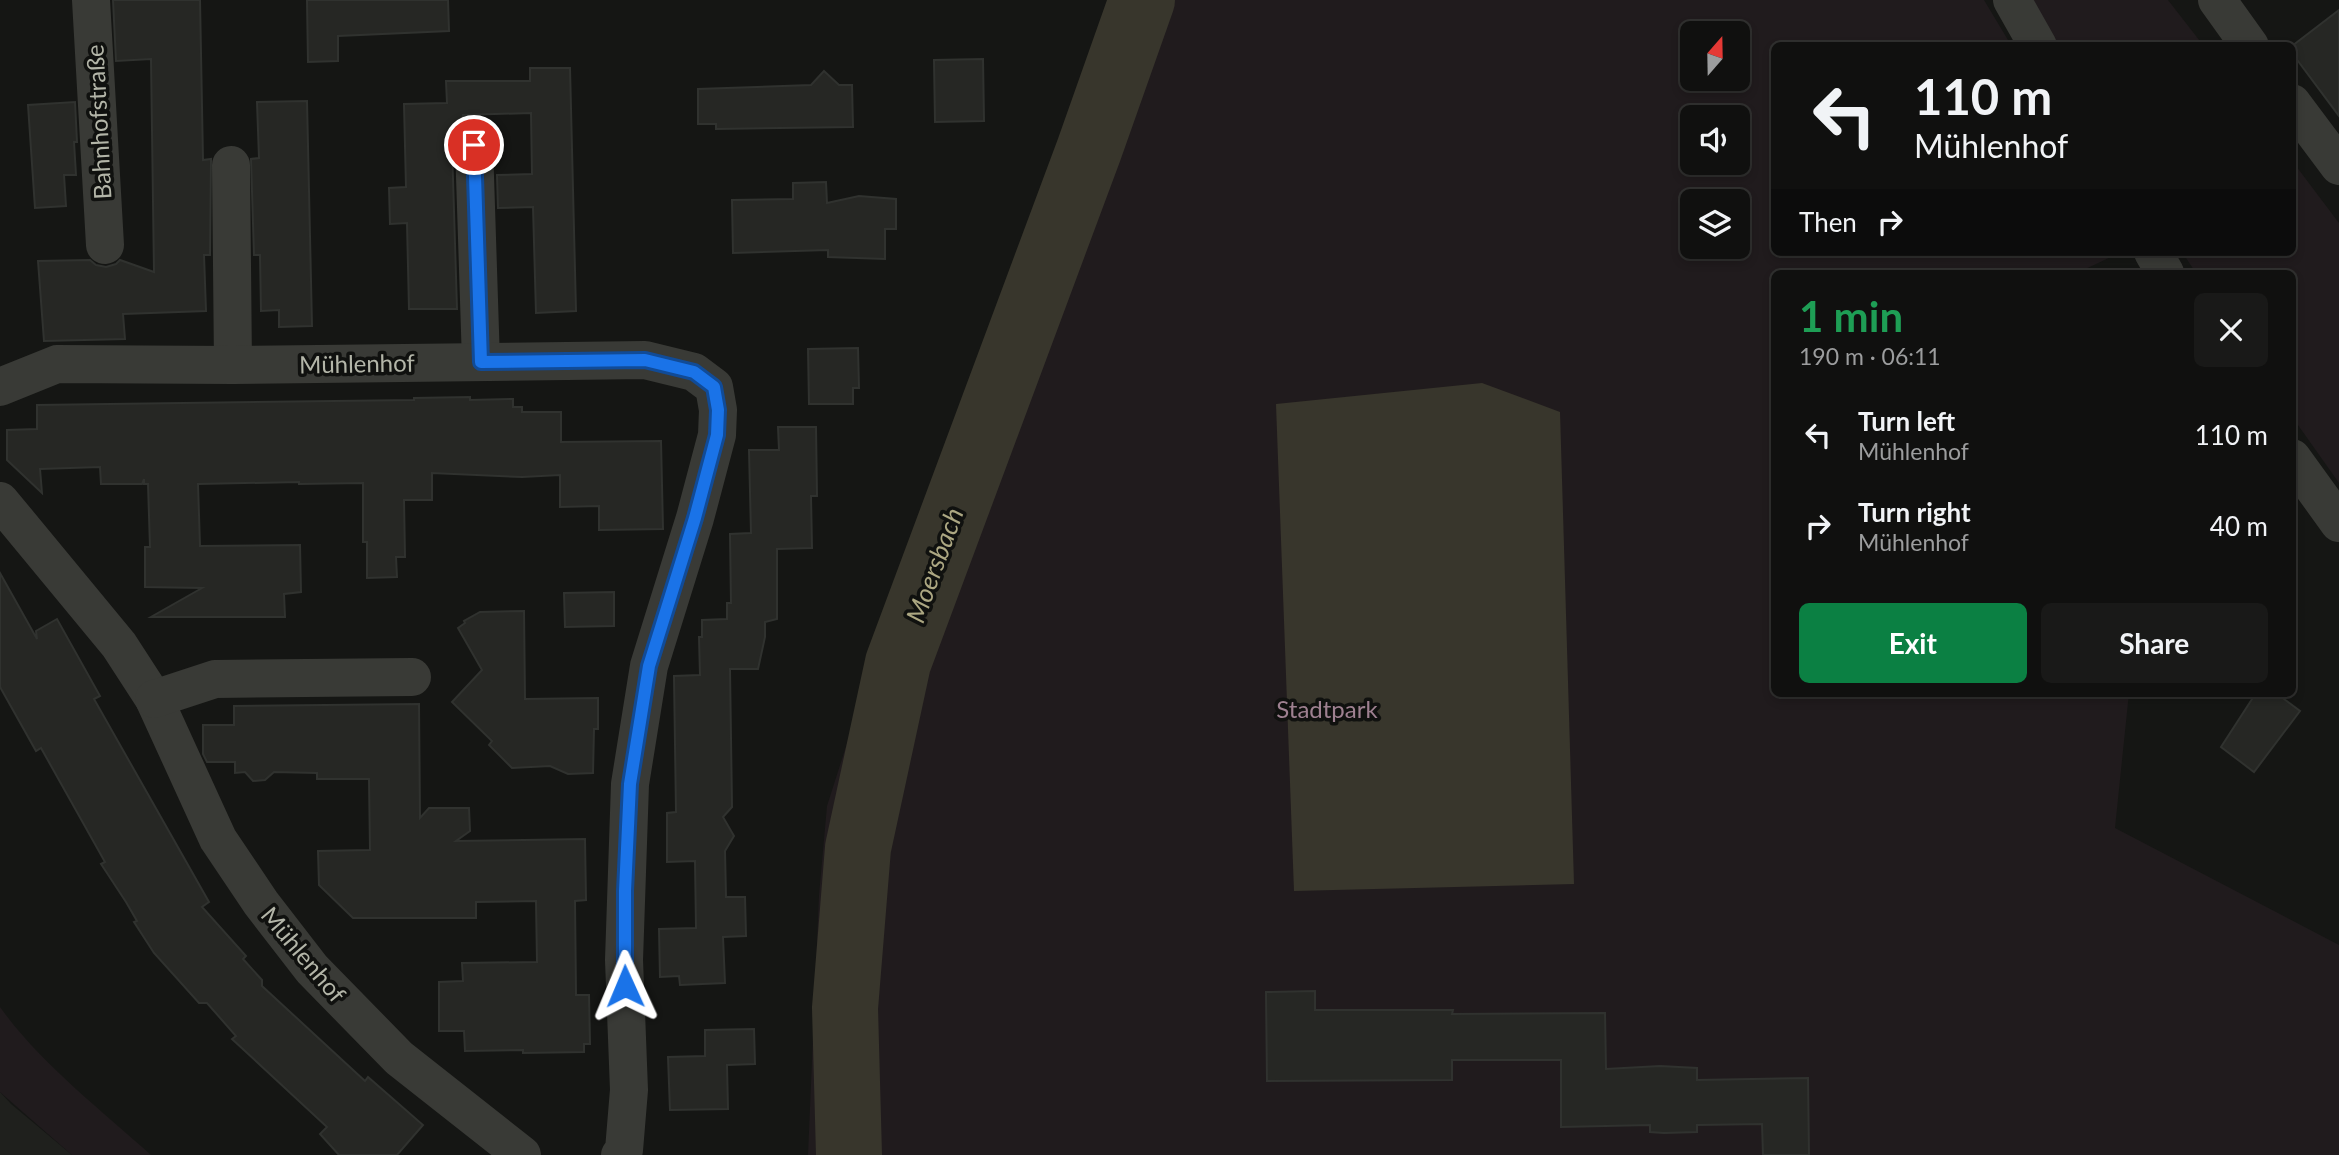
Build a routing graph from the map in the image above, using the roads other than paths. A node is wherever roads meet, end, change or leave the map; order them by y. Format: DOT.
graph roads {
  1 [pos="90,0"];
  2 [pos="2012,0"];
  3 [pos="2231,3"];
  4 [pos="2036,42"];
  5 [pos="2248,42"];
  6 [pos="2296,108"];
  7 [pos="474,145"];
  8 [pos="231,165"];
  9 [pos="2339,166"];
  10 [pos="105,244"];
  11 [pos="481,362"];
  12 [pos="233,365"];
  13 [pos="0,387"];
  14 [pos="2296,464"];
  15 [pos="0,501"];
  16 [pos="2339,523"];
  17 [pos="412,677"];
  18 [pos="154,699"];
  19 [pos="624,1153"];
  20 [pos="522,1155"];
  1 -- 10 [label="street, Bahnhofstraße"];
  2 -- 4 [label="street"];
  3 -- 5 [label="street"];
  6 -- 9 [label="street"];
  7 -- 11 [label="street"];
  8 -- 12 [label="street"];
  11 -- 12 [label="street, Mühlenhof"];
  11 -- 19 [label="street, Mühlenhof"];
  12 -- 13 [label="street, Mühlenhof"];
  14 -- 16 [label="street"];
  15 -- 18 [label="street, Mühlenhof"];
  17 -- 18 [label="street"];
  18 -- 20 [label="street, Mühlenhof"];
}
